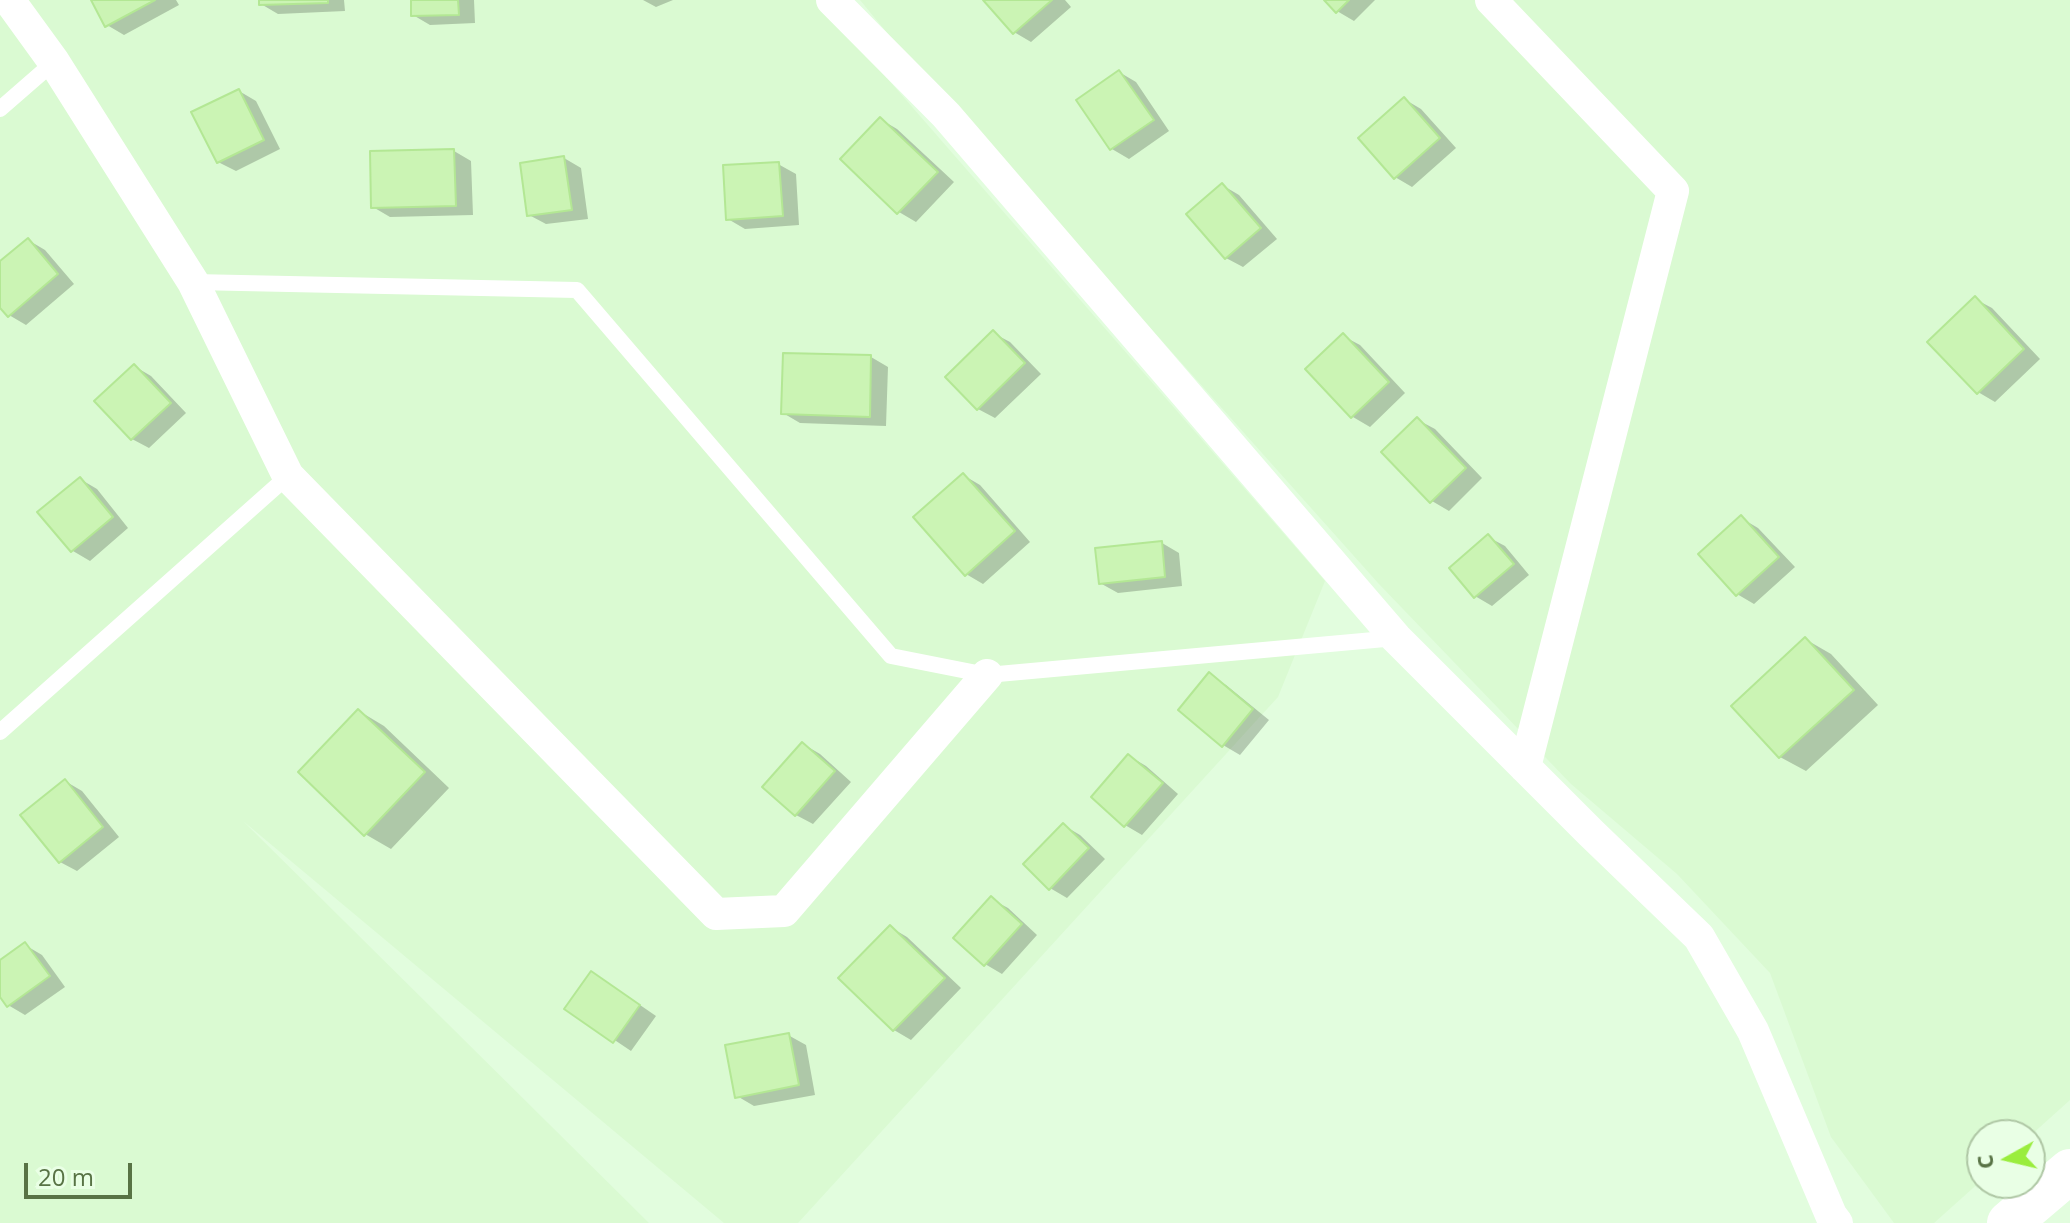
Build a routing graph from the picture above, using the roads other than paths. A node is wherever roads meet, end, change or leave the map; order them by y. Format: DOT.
graph roads {
  1 [pos="9,0"];
  2 [pos="832,0"];
  3 [pos="1491,0"];
  4 [pos="54,62"];
  5 [pos="0,109"];
  6 [pos="193,282"];
  7 [pos="288,476"];
  8 [pos="1396,638"];
  9 [pos="987,675"];
  10 [pos="0,732"];
  11 [pos="1525,767"];
  12 [pos="2070,1171"];
  13 [pos="1837,1223"];
  14 [pos="2009,1223"];
  1 -- 4 [label="street"];
  2 -- 8 [label="street"];
  3 -- 11 [label="street"];
  4 -- 5 [label="lane"];
  4 -- 6 [label="street"];
  6 -- 7 [label="street"];
  6 -- 9 [label="lane"];
  7 -- 9 [label="street"];
  7 -- 10 [label="lane"];
  8 -- 9 [label="lane"];
  8 -- 11 [label="street"];
  11 -- 13 [label="street"];
  12 -- 14 [label="street"];
}
